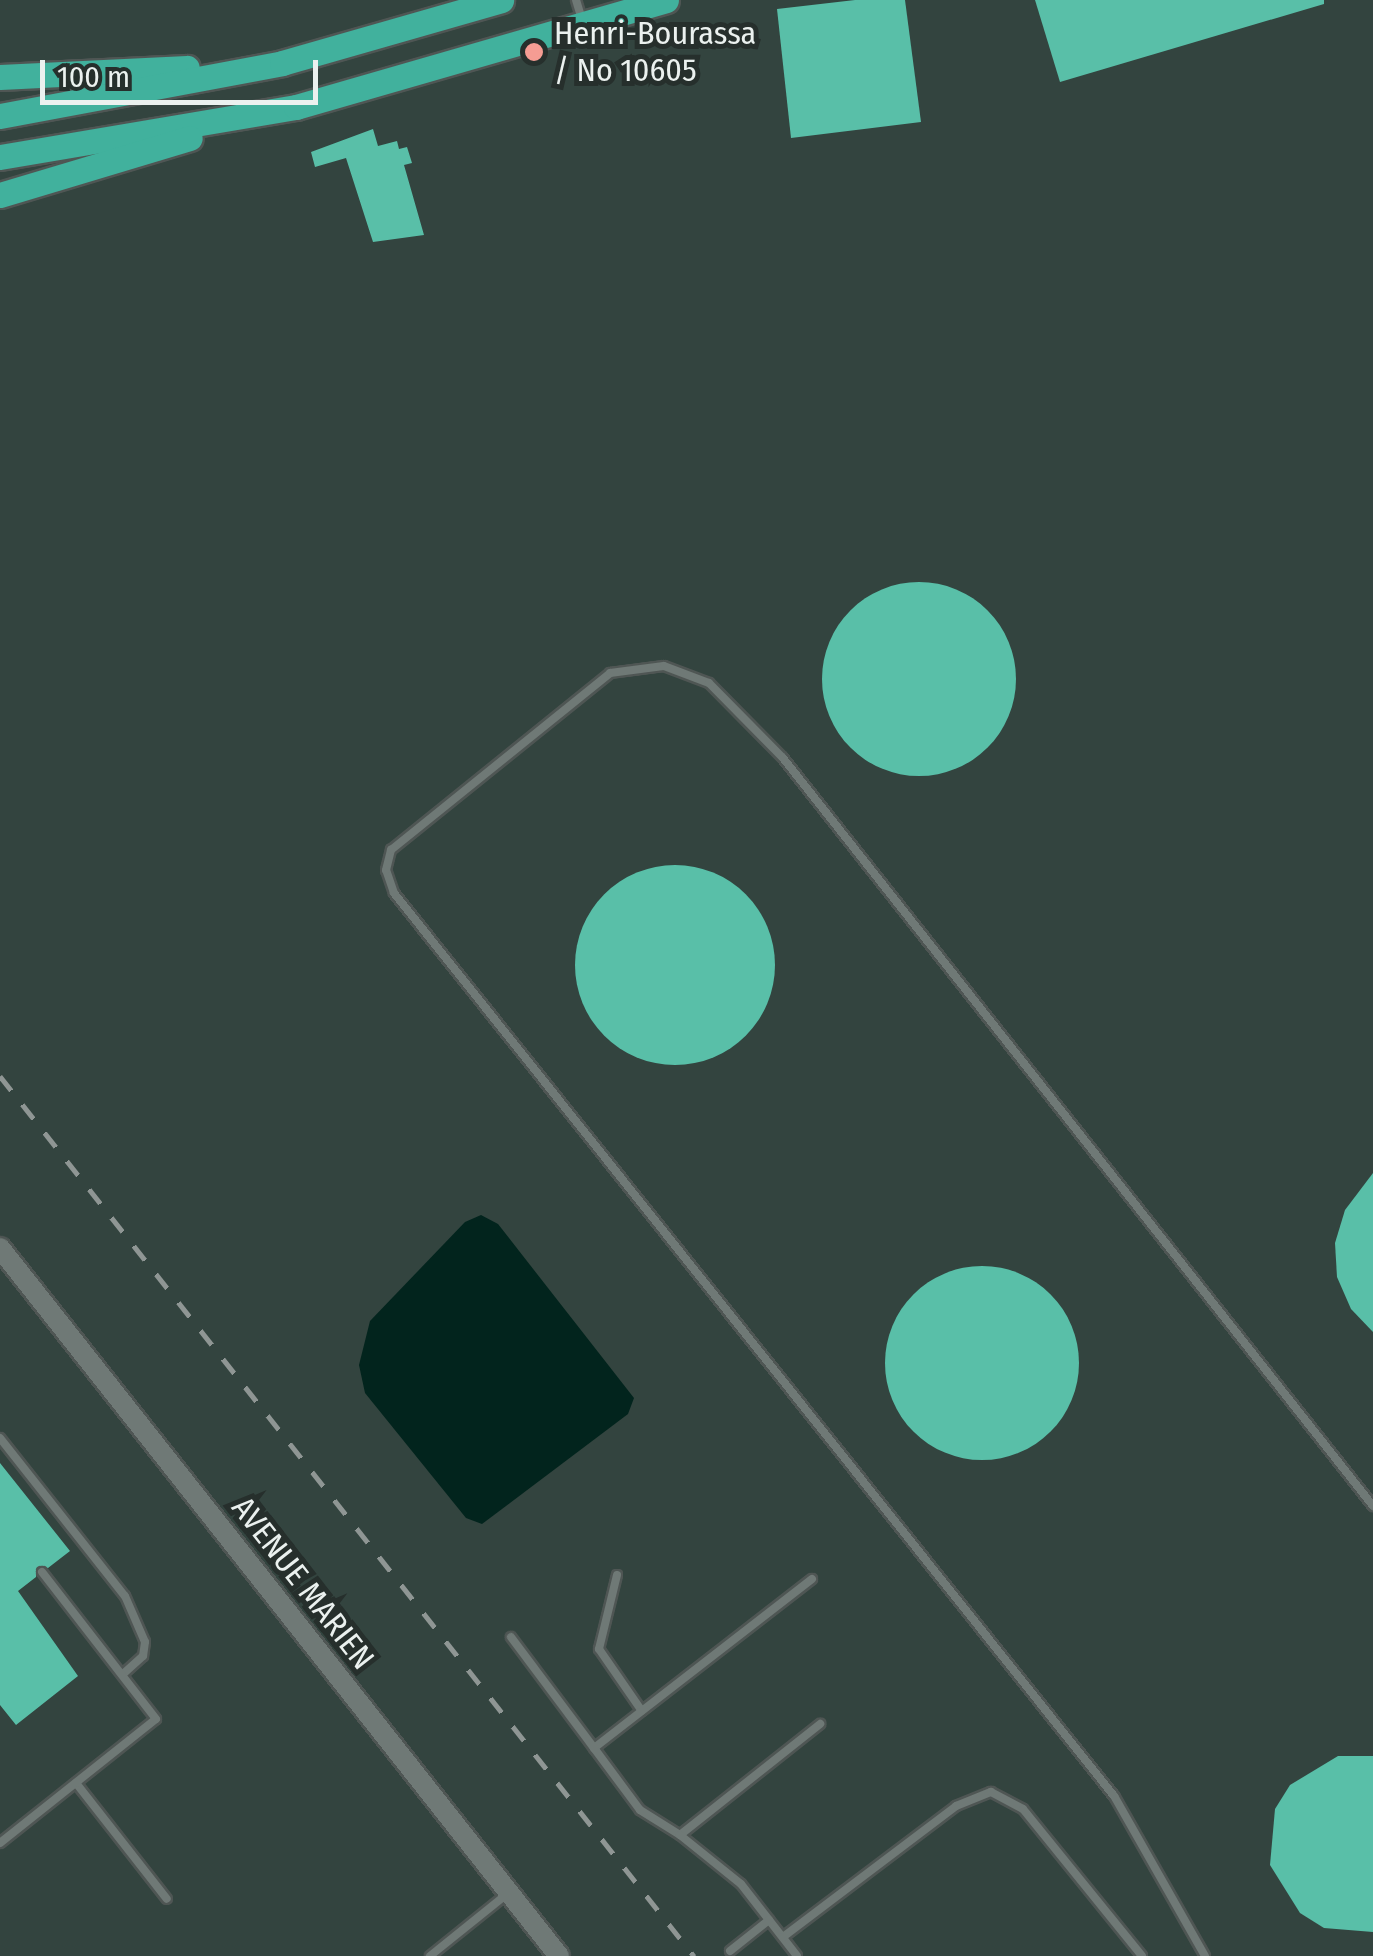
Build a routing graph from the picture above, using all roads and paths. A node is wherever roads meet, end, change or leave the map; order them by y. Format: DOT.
graph roads {
  1 [pos="502,0"];
  2 [pos="666,0"];
  3 [pos="580,12"];
  4 [pos="282,63"];
  5 [pos="0,77"];
  6 [pos="296,106"];
  7 [pos="0,116"];
  8 [pos="0,157"];
  9 [pos="0,195"];
  10 [pos="0,1248"];
  11 [pos="0,1438"];
  12 [pos="1373,1506"];
  13 [pos="42,1572"];
  14 [pos="617,1576"];
  15 [pos="812,1579"];
  16 [pos="510,1636"];
  17 [pos="122,1675"];
  18 [pos="642,1711"];
  19 [pos="820,1724"];
  20 [pos="594,1748"];
  21 [pos="76,1783"];
  22 [pos="680,1835"];
  23 [pos="0,1842"];
  24 [pos="509,1892"];
  25 [pos="167,1898"];
  26 [pos="769,1920"];
  27 [pos="782,1937"];
  28 [pos="730,1951"];
  29 [pos="430,1956"];
  30 [pos="559,1956"];
  31 [pos="797,1956"];
  32 [pos="1142,1956"];
  33 [pos="1204,1956"];
  1 -- 4 [label="main road"];
  2 -- 3 [label="main road"];
  3 -- 6 [label="main road"];
  4 -- 5 [label="main road"];
  4 -- 7 [label="main road"];
  6 -- 8 [label="main road"];
  6 -- 9 [label="main road"];
  10 -- 24 [label="street, AVENUE MARIEN"];
  11 -- 17 [label="lane"];
  12 -- 33 [label="lane"];
  13 -- 17 [label="lane"];
  14 -- 18 [label="lane"];
  15 -- 18 [label="lane"];
  16 -- 20 [label="lane"];
  17 -- 21 [label="lane"];
  18 -- 20 [label="lane"];
  19 -- 22 [label="lane"];
  20 -- 22 [label="lane"];
  21 -- 23 [label="lane"];
  21 -- 25 [label="lane"];
  22 -- 26 [label="lane"];
  24 -- 29 [label="lane"];
  24 -- 30 [label="street, AVENUE MARIEN"];
  26 -- 27 [label="lane"];
  26 -- 28 [label="lane"];
  27 -- 31 [label="lane"];
  27 -- 32 [label="lane"];
}
